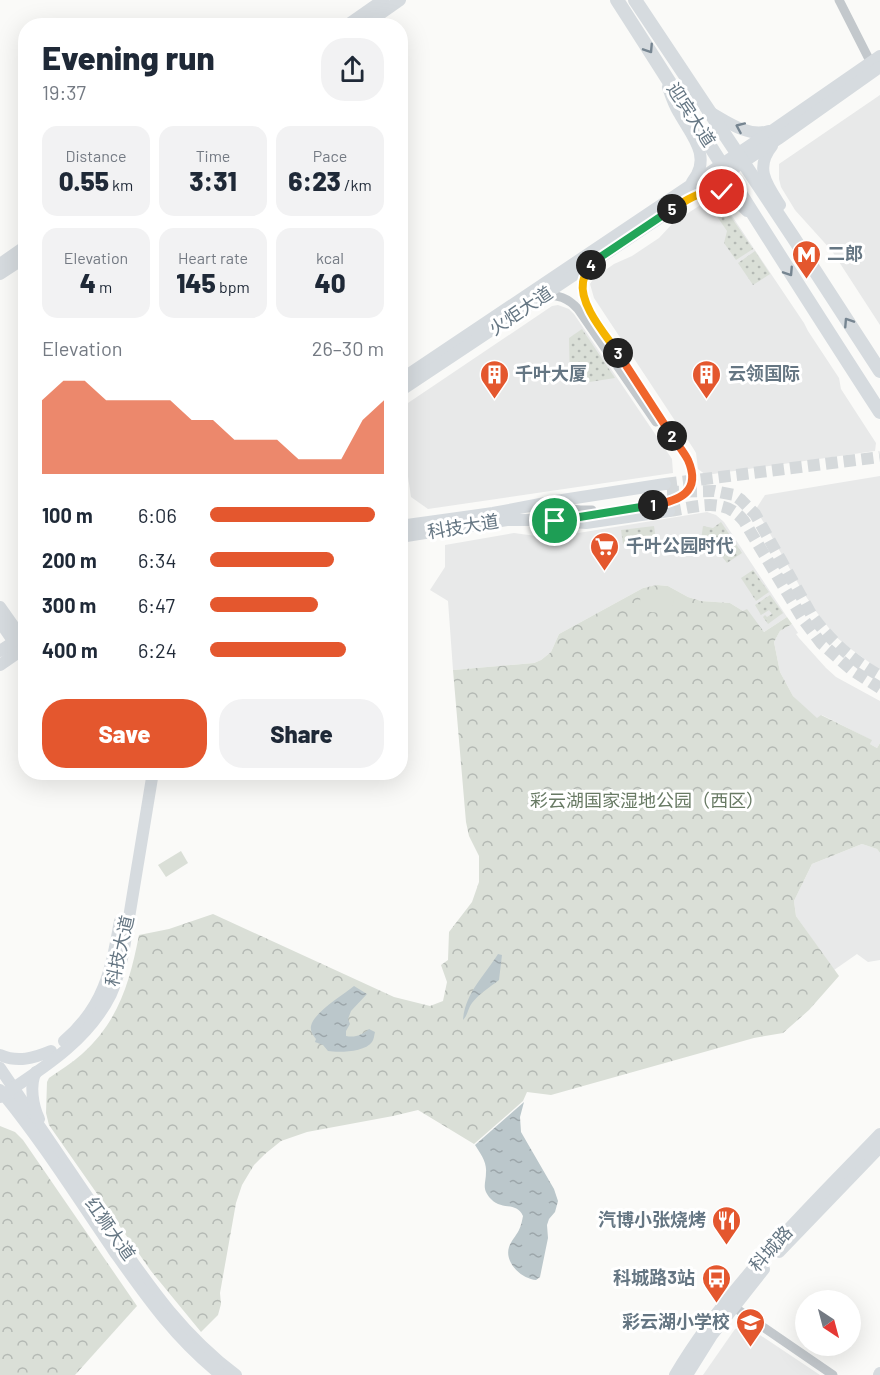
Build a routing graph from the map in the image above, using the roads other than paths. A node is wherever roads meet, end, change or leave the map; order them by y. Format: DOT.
graph roads {
  1 [pos="383,0"];
  2 [pos="400,0"];
  3 [pos="617,0"];
  4 [pos="636,0"];
  5 [pos="839,0"];
  6 [pos="357,18"];
  7 [pos="374,18"];
  8 [pos="876,68"];
  9 [pos="663,71"];
  10 [pos="708,111"];
  11 [pos="775,135"];
  12 [pos="740,158"];
  13 [pos="724,169"];
  14 [pos="684,196"];
  15 [pos="758,223"];
  16 [pos="783,223"];
  17 [pos="793,237"];
  18 [pos="18,252"];
  19 [pos="18,259"];
  20 [pos="593,262"];
  21 [pos="2,264"];
  22 [pos="543,296"];
  23 [pos="578,309"];
  24 [pos="589,309"];
  25 [pos="880,371"];
  26 [pos="408,375"];
  27 [pos="408,386"];
  28 [pos="880,412"];
  29 [pos="557,507"];
  30 [pos="669,511"];
  31 [pos="493,513"];
  32 [pos="555,521"];
  33 [pos="408,525"];
  34 [pos="408,536"];
  35 [pos="0,607"];
  36 [pos="0,622"];
  37 [pos="18,636"];
  38 [pos="18,639"];
  39 [pos="18,644"];
  40 [pos="18,647"];
  41 [pos="0,651"];
  42 [pos="0,665"];
  43 [pos="145,780"];
  44 [pos="152,780"];
  45 [pos="51,1051"];
  46 [pos="0,1055"];
  47 [pos="0,1068"];
  48 [pos="37,1072"];
  49 [pos="4,1090"];
  50 [pos="880,1134"];
  51 [pos="880,1147"];
  52 [pos="70,1172"];
  53 [pos="734,1306"];
  54 [pos="221,1375"];
  55 [pos="236,1375"];
  56 [pos="675,1375"];
  57 [pos="687,1375"];
  58 [pos="833,1375"];
  1 -- 6 [label="main road"];
  2 -- 7 [label="main road"];
  3 -- 9 [label="highway, 迎宾大道, one-way"];
  4 -- 10 [label="highway, 迎宾大道"];
  5 -- 8 [label="street"];
  8 -- 11 [label="main road, 火炬大道"];
  9 -- 10 [label="highway"];
  9 -- 13 [label="highway, 迎宾大道"];
  9 -- 14 [label="main road"];
  11 -- 10 [label="main road, one-way"];
  10 -- 12 [label="highway, 迎宾大道"];
  11 -- 12 [label="main road, 火炬大道"];
  11 -- 17 [label="main road"];
  12 -- 13 [label="main road, 火炬大道"];
  12 -- 16 [label="highway, 迎宾大道"];
  13 -- 14 [label="main road, 火炬大道"];
  13 -- 15 [label="highway, 迎宾大道"];
  14 -- 15 [label="main road"];
  14 -- 20 [label="main road, 火炬大道"];
  14 -- 26 [label="main road, 火炬大道"];
  15 -- 16 [label="highway"];
  15 -- 28 [label="highway, 迎宾大道, one-way"];
  16 -- 17 [label="highway, 迎宾大道"];
  25 -- 17 [label="highway, 迎宾大道, one-way"];
  18 -- 21 [label="main road"];
  19 -- 21 [label="main road"];
  20 -- 22 [label="main road, 火炬大道"];
  20 -- 24 [label="street"];
  22 -- 23 [label="street"];
  22 -- 27 [label="main road, 火炬大道"];
  23 -- 24 [label="street"];
  23 -- 29 [label="street"];
  24 -- 32 [label="street"];
  29 -- 31 [label="main road"];
  29 -- 31 [label="main road, 科技大道"];
  30 -- 32 [label="main road, 科技大道"];
  31 -- 33 [label="main road, 科技大道"];
  32 -- 34 [label="main road, 科技大道"];
  35 -- 37 [label="main road"];
  36 -- 38 [label="main road"];
  39 -- 41 [label="main road"];
  40 -- 42 [label="main road"];
  43 -- 45 [label="main road, 科技大道"];
  44 -- 48 [label="main road, 科技大道"];
  45 -- 46 [label="main road"];
  45 -- 49 [label="main road, 科技大道"];
  47 -- 49 [label="main road, 红狮大道"];
  48 -- 49 [label="main road, 科技大道"];
  48 -- 52 [label="main road"];
  49 -- 52 [label="main road, 红狮大道"];
  49 -- 54 [label="main road, 红狮大道"];
  50 -- 56 [label="main road, 科城路"];
  51 -- 53 [label="main road, 科城路"];
  52 -- 55 [label="main road, 红狮大道"];
  53 -- 57 [label="main road, 科城路"];
  53 -- 58 [label="street"];
}
